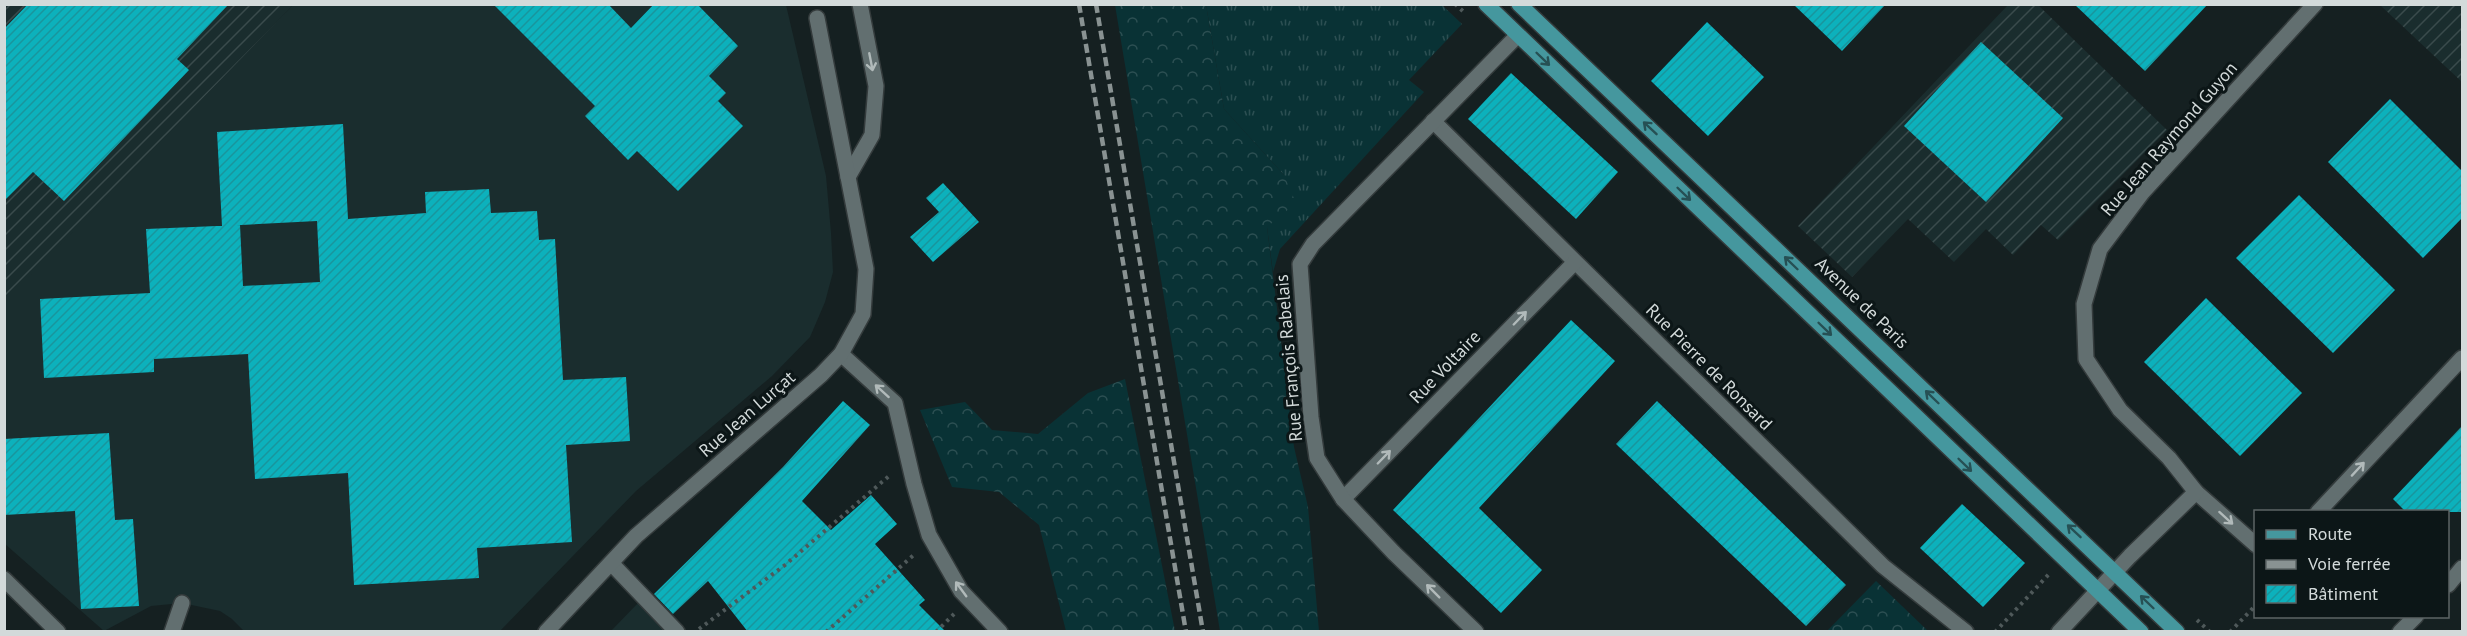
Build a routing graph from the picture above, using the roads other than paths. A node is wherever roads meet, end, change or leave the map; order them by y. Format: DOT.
graph roads {
  1 [pos="860,4"];
  2 [pos="1486,4"];
  3 [pos="1519,4"];
  4 [pos="2315,4"];
  5 [pos="818,18"];
  6 [pos="1518,35"];
  7 [pos="1433,121"];
  8 [pos="848,177"];
  9 [pos="1575,262"];
  10 [pos="841,354"];
  11 [pos="2463,358"];
  12 [pos="2196,492"];
  13 [pos="1343,499"];
  14 [pos="2320,510"];
  15 [pos="2254,543"];
  16 [pos="612,564"];
  17 [pos="2463,568"];
  18 [pos="2116,572"];
  19 [pos="4,579"];
  20 [pos="2449,584"];
  21 [pos="2098,590"];
  22 [pos="182,603"];
  23 [pos="2414,618"];
  24 [pos="58,632"];
  25 [pos="172,632"];
  26 [pos="546,632"];
  27 [pos="677,632"];
  28 [pos="1000,632"];
  29 [pos="1476,632"];
  30 [pos="1966,632"];
  31 [pos="2059,632"];
  32 [pos="2141,632"];
  33 [pos="2177,632"];
  34 [pos="2400,632"];
  1 -- 8 [label="street, one-way"];
  2 -- 6 [label="main road"];
  18 -- 3 [label="main road, Avenue de Paris, one-way"];
  4 -- 12 [label="street, Rue Jean Raymond Guyon"];
  5 -- 8 [label="street, Rue Jean Lurçat"];
  6 -- 7 [label="street, Rue François Rabelais"];
  6 -- 21 [label="main road, one-way"];
  7 -- 9 [label="street, Rue Pierre de Ronsard"];
  7 -- 13 [label="street, Rue François Rabelais"];
  8 -- 10 [label="street, Rue Jean Lurçat"];
  13 -- 9 [label="street, Rue Voltaire, one-way"];
  9 -- 30 [label="street, Rue Pierre de Ronsard"];
  10 -- 16 [label="street, Rue Jean Lurçat"];
  28 -- 10 [label="street, one-way"];
  14 -- 11 [label="street, one-way"];
  12 -- 15 [label="street, Rue Jean Raymond Guyon, one-way"];
  12 -- 18 [label="street"];
  29 -- 13 [label="street, Rue François Rabelais, one-way"];
  16 -- 26 [label="street, Rue Jean Lurçat"];
  16 -- 27 [label="street"];
  17 -- 20 [label="street"];
  18 -- 21 [label="street"];
  33 -- 18 [label="main road, Avenue de Paris, one-way"];
  19 -- 24 [label="street"];
  21 -- 31 [label="street"];
  21 -- 32 [label="main road"];
  22 -- 25 [label="street"];
  23 -- 34 [label="street"];
}
